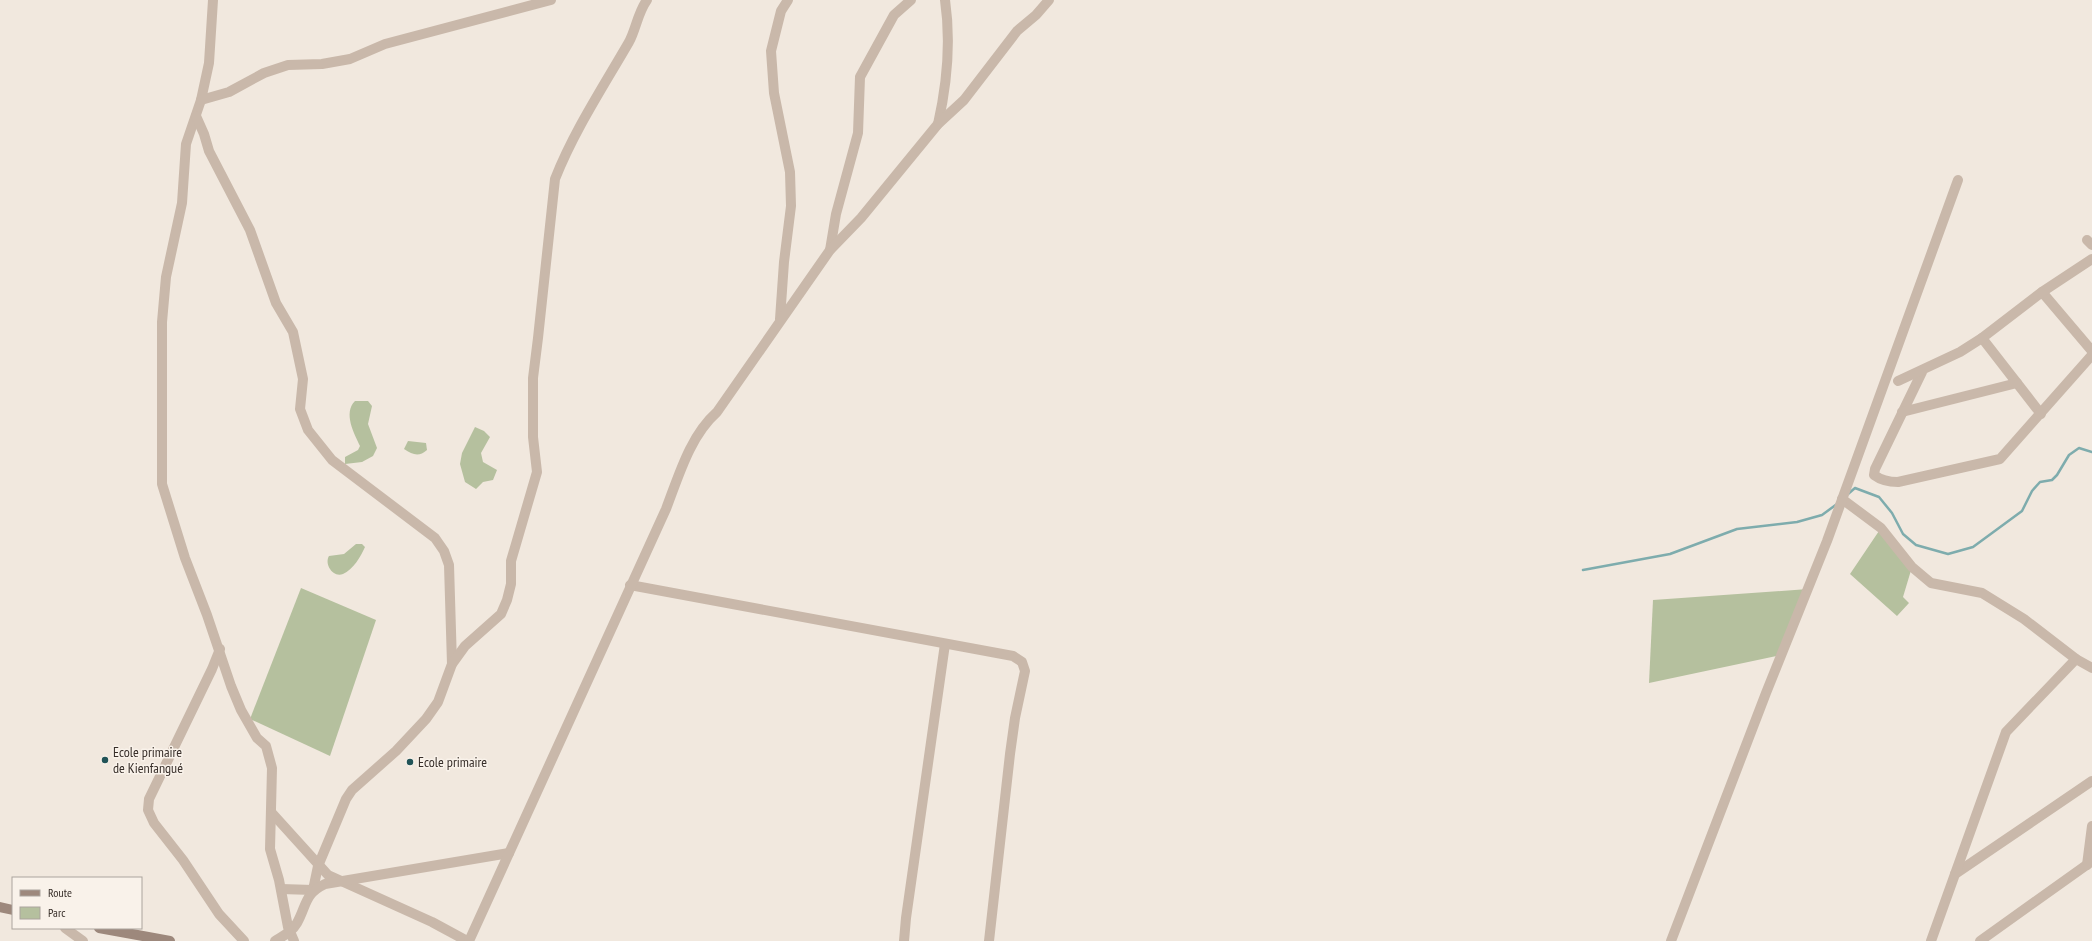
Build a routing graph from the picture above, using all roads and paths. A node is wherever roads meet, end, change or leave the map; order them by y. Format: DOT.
graph roads {
  1 [pos="213,0"];
  2 [pos="550,0"];
  3 [pos="647,0"];
  4 [pos="788,0"];
  5 [pos="912,0"];
  6 [pos="945,0"];
  7 [pos="1049,0"];
  8 [pos="201,100"];
  9 [pos="196,116"];
  10 [pos="938,124"];
  11 [pos="1958,180"];
  12 [pos="830,250"];
  13 [pos="2092,259"];
  14 [pos="2042,292"];
  15 [pos="780,321"];
  16 [pos="1982,338"];
  17 [pos="2092,351"];
  18 [pos="2092,355"];
  19 [pos="1922,372"];
  20 [pos="1898,381"];
  21 [pos="2017,383"];
  22 [pos="1902,412"];
  23 [pos="2041,414"];
  24 [pos="1842,499"];
  25 [pos="630,585"];
  26 [pos="945,644"];
  27 [pos="220,649"];
  28 [pos="2076,659"];
  29 [pos="452,664"];
  30 [pos="2092,668"];
  31 [pos="2092,781"];
  32 [pos="271,812"];
  33 [pos="2092,826"];
  34 [pos="509,854"];
  35 [pos="2089,863"];
  36 [pos="318,866"];
  37 [pos="1955,874"];
  38 [pos="342,881"];
  39 [pos="281,889"];
  40 [pos="313,890"];
  41 [pos="0,907"];
  42 [pos="12,910"];
  43 [pos="66,929"];
  44 [pos="104,929"];
  45 [pos="292,936"];
  46 [pos="83,941"];
  47 [pos="170,941"];
  48 [pos="244,941"];
  49 [pos="275,941"];
  50 [pos="468,941"];
  51 [pos="904,941"];
  52 [pos="989,941"];
  53 [pos="1670,941"];
  54 [pos="1931,941"];
  55 [pos="1980,941"];
  1 -- 8 [label="street"];
  2 -- 8 [label="street"];
  3 -- 29 [label="street"];
  4 -- 15 [label="street"];
  5 -- 12 [label="street"];
  6 -- 10 [label="street"];
  7 -- 10 [label="street"];
  8 -- 9 [label="street"];
  9 -- 27 [label="street"];
  9 -- 29 [label="street"];
  10 -- 12 [label="street"];
  11 -- 24 [label="street"];
  12 -- 15 [label="street"];
  13 -- 14 [label="street"];
  14 -- 16 [label="street"];
  14 -- 17 [label="street"];
  15 -- 25 [label="street"];
  16 -- 19 [label="street"];
  16 -- 21 [label="street"];
  18 -- 23 [label="street"];
  19 -- 20 [label="street"];
  19 -- 22 [label="street"];
  21 -- 22 [label="street"];
  21 -- 23 [label="street"];
  22 -- 23 [label="street"];
  24 -- 28 [label="street"];
  24 -- 53 [label="street"];
  25 -- 26 [label="street"];
  25 -- 34 [label="street"];
  26 -- 51 [label="street"];
  26 -- 52 [label="street"];
  27 -- 32 [label="street"];
  27 -- 48 [label="street"];
  28 -- 30 [label="street"];
  28 -- 37 [label="street"];
  29 -- 36 [label="street"];
  31 -- 37 [label="street"];
  32 -- 36 [label="street"];
  32 -- 39 [label="street"];
  33 -- 35 [label="street"];
  34 -- 38 [label="street"];
  34 -- 50 [label="street"];
  35 -- 55 [label="street"];
  36 -- 38 [label="street"];
  36 -- 40 [label="street"];
  37 -- 54 [label="street"];
  38 -- 40 [label="street"];
  38 -- 50 [label="street"];
  39 -- 40 [label="street"];
  39 -- 45 [label="street"];
  40 -- 45 [label="street"];
  41 -- 42 [label="main road"];
  43 -- 46 [label="street"];
  44 -- 47 [label="main road"];
  45 -- 49 [label="street"];
}
